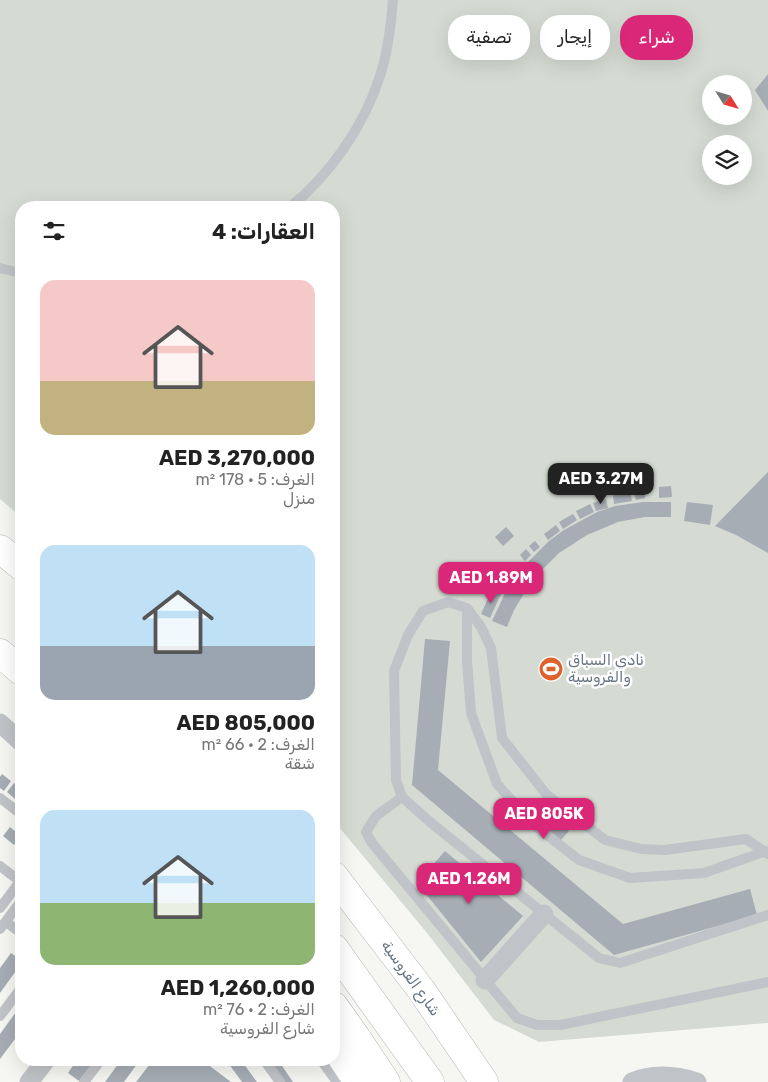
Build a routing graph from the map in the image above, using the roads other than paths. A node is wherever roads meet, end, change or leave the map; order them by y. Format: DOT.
graph roads {
  1 [pos="393,0"];
  2 [pos="296,201"];
  3 [pos="0,268"];
  4 [pos="15,272"];
  5 [pos="0,549"];
  6 [pos="15,561"];
  7 [pos="467,608"];
  8 [pos="0,641"];
  9 [pos="15,649"];
  10 [pos="0,654"];
  11 [pos="15,666"];
  12 [pos="0,723"];
  13 [pos="15,737"];
  14 [pos="402,797"];
  15 [pos="0,798"];
  16 [pos="15,809"];
  17 [pos="767,852"];
  18 [pos="0,866"];
  19 [pos="15,877"];
  20 [pos="340,884"];
  21 [pos="15,889"];
  22 [pos="0,908"];
  23 [pos="15,909"];
  24 [pos="544,914"];
  25 [pos="768,915"];
  26 [pos="3,926"];
  27 [pos="15,931"];
  28 [pos="340,956"];
  29 [pos="485,980"];
  30 [pos="768,982"];
  31 [pos="15,996"];
  32 [pos="340,1014"];
  33 [pos="0,1016"];
  34 [pos="340,1055"];
  35 [pos="42,1066"];
  36 [pos="96,1066"];
  37 [pos="268,1066"];
  38 [pos="325,1066"];
  39 [pos="30,1082"];
  40 [pos="84,1082"];
  41 [pos="280,1082"];
  42 [pos="337,1082"];
  43 [pos="358,1082"];
  44 [pos="386,1082"];
  45 [pos="430,1082"];
  46 [pos="484,1082"];
  47 [pos="632,1082"];
  48 [pos="697,1082"];
  1 -- 2 [label="lane"];
  3 -- 4 [label="lane"];
  5 -- 6 [label="highway"];
  7 -- 14 [label="lane"];
  7 -- 17 [label="lane"];
  7 -- 17 [label="lane"];
  8 -- 9 [label="highway"];
  10 -- 11 [label="highway"];
  12 -- 13 [label="street"];
  14 -- 24 [label="lane"];
  14 -- 29 [label="lane"];
  15 -- 16 [label="lane"];
  18 -- 19 [label="lane"];
  20 -- 46 [label="highway, شارع الفروسية"];
  21 -- 22 [label="lane"];
  23 -- 26 [label="lane"];
  24 -- 25 [label="lane"];
  24 -- 29 [label="street"];
  26 -- 27 [label="lane"];
  28 -- 45 [label="highway"];
  29 -- 30 [label="lane"];
  31 -- 33 [label="lane"];
  32 -- 44 [label="highway"];
  34 -- 43 [label="highway"];
  35 -- 39 [label="street"];
  36 -- 40 [label="lane"];
  37 -- 41 [label="lane"];
  38 -- 42 [label="lane"];
  47 -- 48 [label="street"];
}
